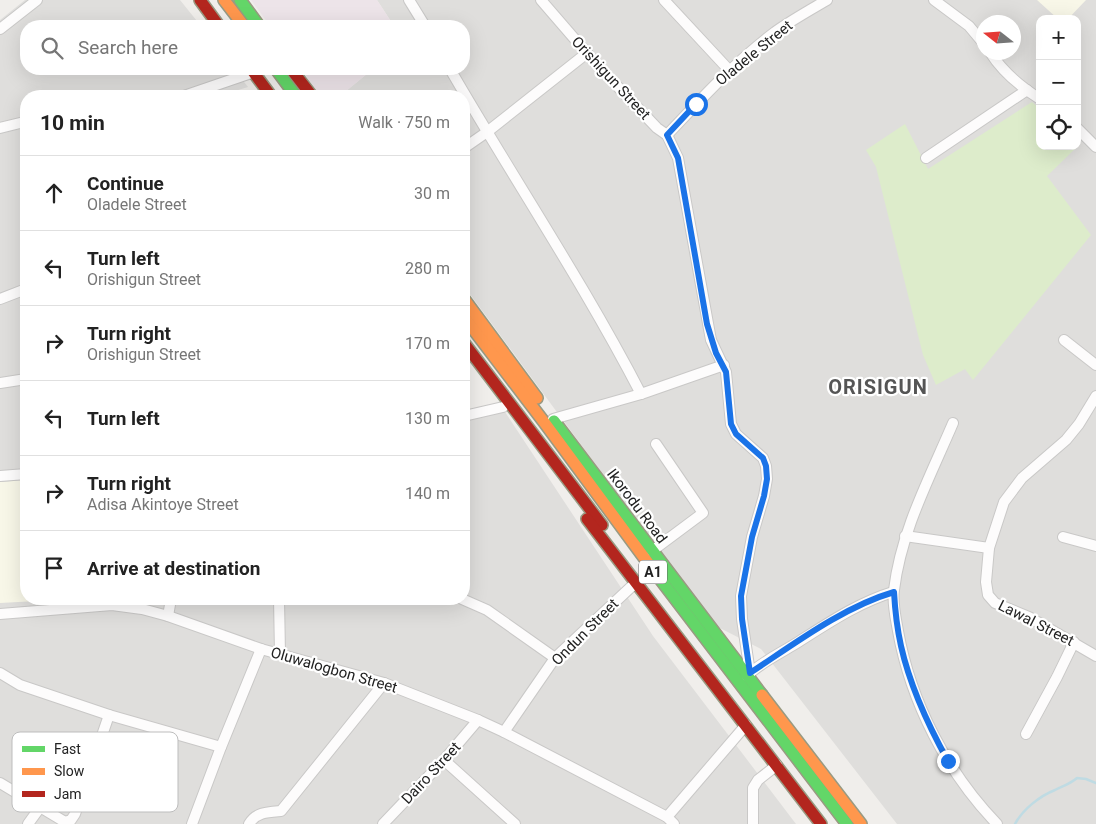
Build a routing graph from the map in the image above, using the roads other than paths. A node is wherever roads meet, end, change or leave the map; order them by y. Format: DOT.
graph roads {
  1 [pos="37,0"];
  2 [pos="200,0"];
  3 [pos="210,0"];
  4 [pos="224,0"];
  5 [pos="240,0"];
  6 [pos="409,0"];
  7 [pos="541,0"];
  8 [pos="664,0"];
  9 [pos="827,0"];
  10 [pos="934,0"];
  11 [pos="215,20"];
  12 [pos="225,20"];
  13 [pos="239,20"];
  14 [pos="255,20"];
  15 [pos="421,20"];
  16 [pos="0,29"];
  17 [pos="976,34"];
  18 [pos="587,53"];
  19 [pos="995,60"];
  20 [pos="730,70"];
  21 [pos="241,75"];
  22 [pos="258,75"];
  23 [pos="260,75"];
  24 [pos="280,75"];
  25 [pos="296,75"];
  26 [pos="454,75"];
  27 [pos="200,90"];
  28 [pos="267,90"];
  29 [pos="275,90"];
  30 [pos="292,90"];
  31 [pos="307,90"];
  32 [pos="462,90"];
  33 [pos="1027,90"];
  34 [pos="1036,96"];
  35 [pos="470,103"];
  36 [pos="20,123"];
  37 [pos="0,128"];
  38 [pos="487,132"];
  39 [pos="1081,132"];
  40 [pos="667,135"];
  41 [pos="470,144"];
  42 [pos="1096,147"];
  43 [pos="926,158"];
  44 [pos="20,291"];
  45 [pos="0,299"];
  46 [pos="470,307"];
  47 [pos="470,325"];
  48 [pos="1064,340"];
  49 [pos="470,351"];
  50 [pos="470,362"];
  51 [pos="724,365"];
  52 [pos="1096,365"];
  53 [pos="20,380"];
  54 [pos="0,383"];
  55 [pos="642,394"];
  56 [pos="1096,396"];
  57 [pos="504,407"];
  58 [pos="470,415"];
  59 [pos="553,420"];
  60 [pos="953,423"];
  61 [pos="656,444"];
  62 [pos="20,474"];
  63 [pos="0,476"];
  64 [pos="905,536"];
  65 [pos="1063,537"];
  66 [pos="1096,546"];
  67 [pos="989,548"];
  68 [pos="652,551"];
  69 [pos="636,584"];
  70 [pos="894,592"];
  71 [pos="470,603"];
  72 [pos="170,605"];
  73 [pos="279,605"];
  74 [pos="0,614"];
  75 [pos="168,616"];
  76 [pos="1074,642"];
  77 [pos="261,649"];
  78 [pos="280,654"];
  79 [pos="1096,656"];
  80 [pos="555,658"];
  81 [pos="0,673"];
  82 [pos="748,675"];
  83 [pos="384,682"];
  84 [pos="108,715"];
  85 [pos="478,720"];
  86 [pos="746,725"];
  87 [pos="102,732"];
  88 [pos="168,732"];
  89 [pos="504,732"];
  90 [pos="1026,734"];
  91 [pos="178,735"];
  92 [pos="221,747"];
  93 [pos="444,760"];
  94 [pos="777,766"];
  95 [pos="0,784"];
  96 [pos="12,790"];
  97 [pos="37,812"];
  98 [pos="50,812"];
  99 [pos="76,812"];
  100 [pos="670,820"];
  101 [pos="28,824"];
  102 [pos="192,824"];
  103 [pos="249,824"];
  104 [pos="383,824"];
  105 [pos="515,824"];
  106 [pos="753,824"];
  107 [pos="821,824"];
  108 [pos="833,824"];
  109 [pos="847,824"];
  110 [pos="861,824"];
  111 [pos="997,824"];
  1 -- 16 [label="street"];
  2 -- 11 [label="main road"];
  3 -- 12 [label="main road"];
  4 -- 13 [label="main road"];
  5 -- 14 [label="main road"];
  6 -- 15 [label="street"];
  7 -- 18 [label="street, Orishigun Street"];
  8 -- 20 [label="street"];
  9 -- 20 [label="street, Oladele Street"];
  10 -- 17 [label="street"];
  18 -- 38 [label="street"];
  18 -- 40 [label="street, Orishigun Street"];
  19 -- 33 [label="street"];
  20 -- 40 [label="street, Oladele Street"];
  21 -- 27 [label="street"];
  22 -- 28 [label="main road"];
  23 -- 29 [label="main road"];
  24 -- 30 [label="main road"];
  25 -- 31 [label="main road"];
  26 -- 32 [label="street"];
  33 -- 34 [label="street"];
  33 -- 43 [label="street"];
  35 -- 38 [label="street"];
  36 -- 37 [label="street"];
  38 -- 41 [label="street"];
  38 -- 55 [label="street"];
  39 -- 42 [label="street"];
  40 -- 51 [label="street, Orishigun Street"];
  44 -- 45 [label="street"];
  46 -- 59 [label="main road, Ikorodu Road"];
  47 -- 109 [label="main road, Ikorodu Road / A1"];
  48 -- 52 [label="street"];
  49 -- 108 [label="main road, A1"];
  50 -- 57 [label="main road"];
  51 -- 55 [label="street"];
  51 -- 82 [label="street, Orishigun Street"];
  53 -- 54 [label="street"];
  55 -- 59 [label="street"];
  56 -- 67 [label="street"];
  57 -- 58 [label="street"];
  57 -- 69 [label="main road"];
  59 -- 68 [label="main road, Ikorodu Road"];
  60 -- 64 [label="street"];
  61 -- 68 [label="street"];
  62 -- 63 [label="street"];
  64 -- 67 [label="street"];
  64 -- 70 [label="street"];
  65 -- 66 [label="street"];
  67 -- 76 [label="street, Lawal Street"];
  68 -- 82 [label="main road, Ikorodu Road"];
  69 -- 80 [label="street, Ondun Street"];
  69 -- 86 [label="main road"];
  70 -- 82 [label="street"];
  70 -- 111 [label="street"];
  71 -- 80 [label="street"];
  72 -- 75 [label="street"];
  73 -- 78 [label="street"];
  74 -- 75 [label="street, Oluwalogbon Street"];
  75 -- 77 [label="street, Oluwalogbon Street"];
  76 -- 79 [label="street, Lawal Street"];
  76 -- 90 [label="street"];
  77 -- 78 [label="street, Oluwalogbon Street"];
  77 -- 92 [label="street"];
  78 -- 83 [label="street, Oluwalogbon Street"];
  80 -- 89 [label="street, Ondun Street"];
  81 -- 84 [label="street"];
  82 -- 110 [label="main road, Ikorodu Road"];
  83 -- 85 [label="street, Oluwalogbon Street"];
  83 -- 103 [label="street"];
  84 -- 87 [label="street"];
  84 -- 88 [label="street"];
  85 -- 89 [label="street, Oluwalogbon Street"];
  85 -- 93 [label="street, Dairo Street"];
  86 -- 94 [label="main road"];
  86 -- 100 [label="street"];
  89 -- 100 [label="street, Oluwalogbon Street"];
  91 -- 92 [label="street"];
  92 -- 102 [label="street"];
  93 -- 104 [label="street, Dairo Street"];
  93 -- 105 [label="street"];
  94 -- 106 [label="street"];
  94 -- 107 [label="main road"];
  95 -- 96 [label="street"];
  97 -- 101 [label="street"];
  98 -- 99 [label="street"];
}
